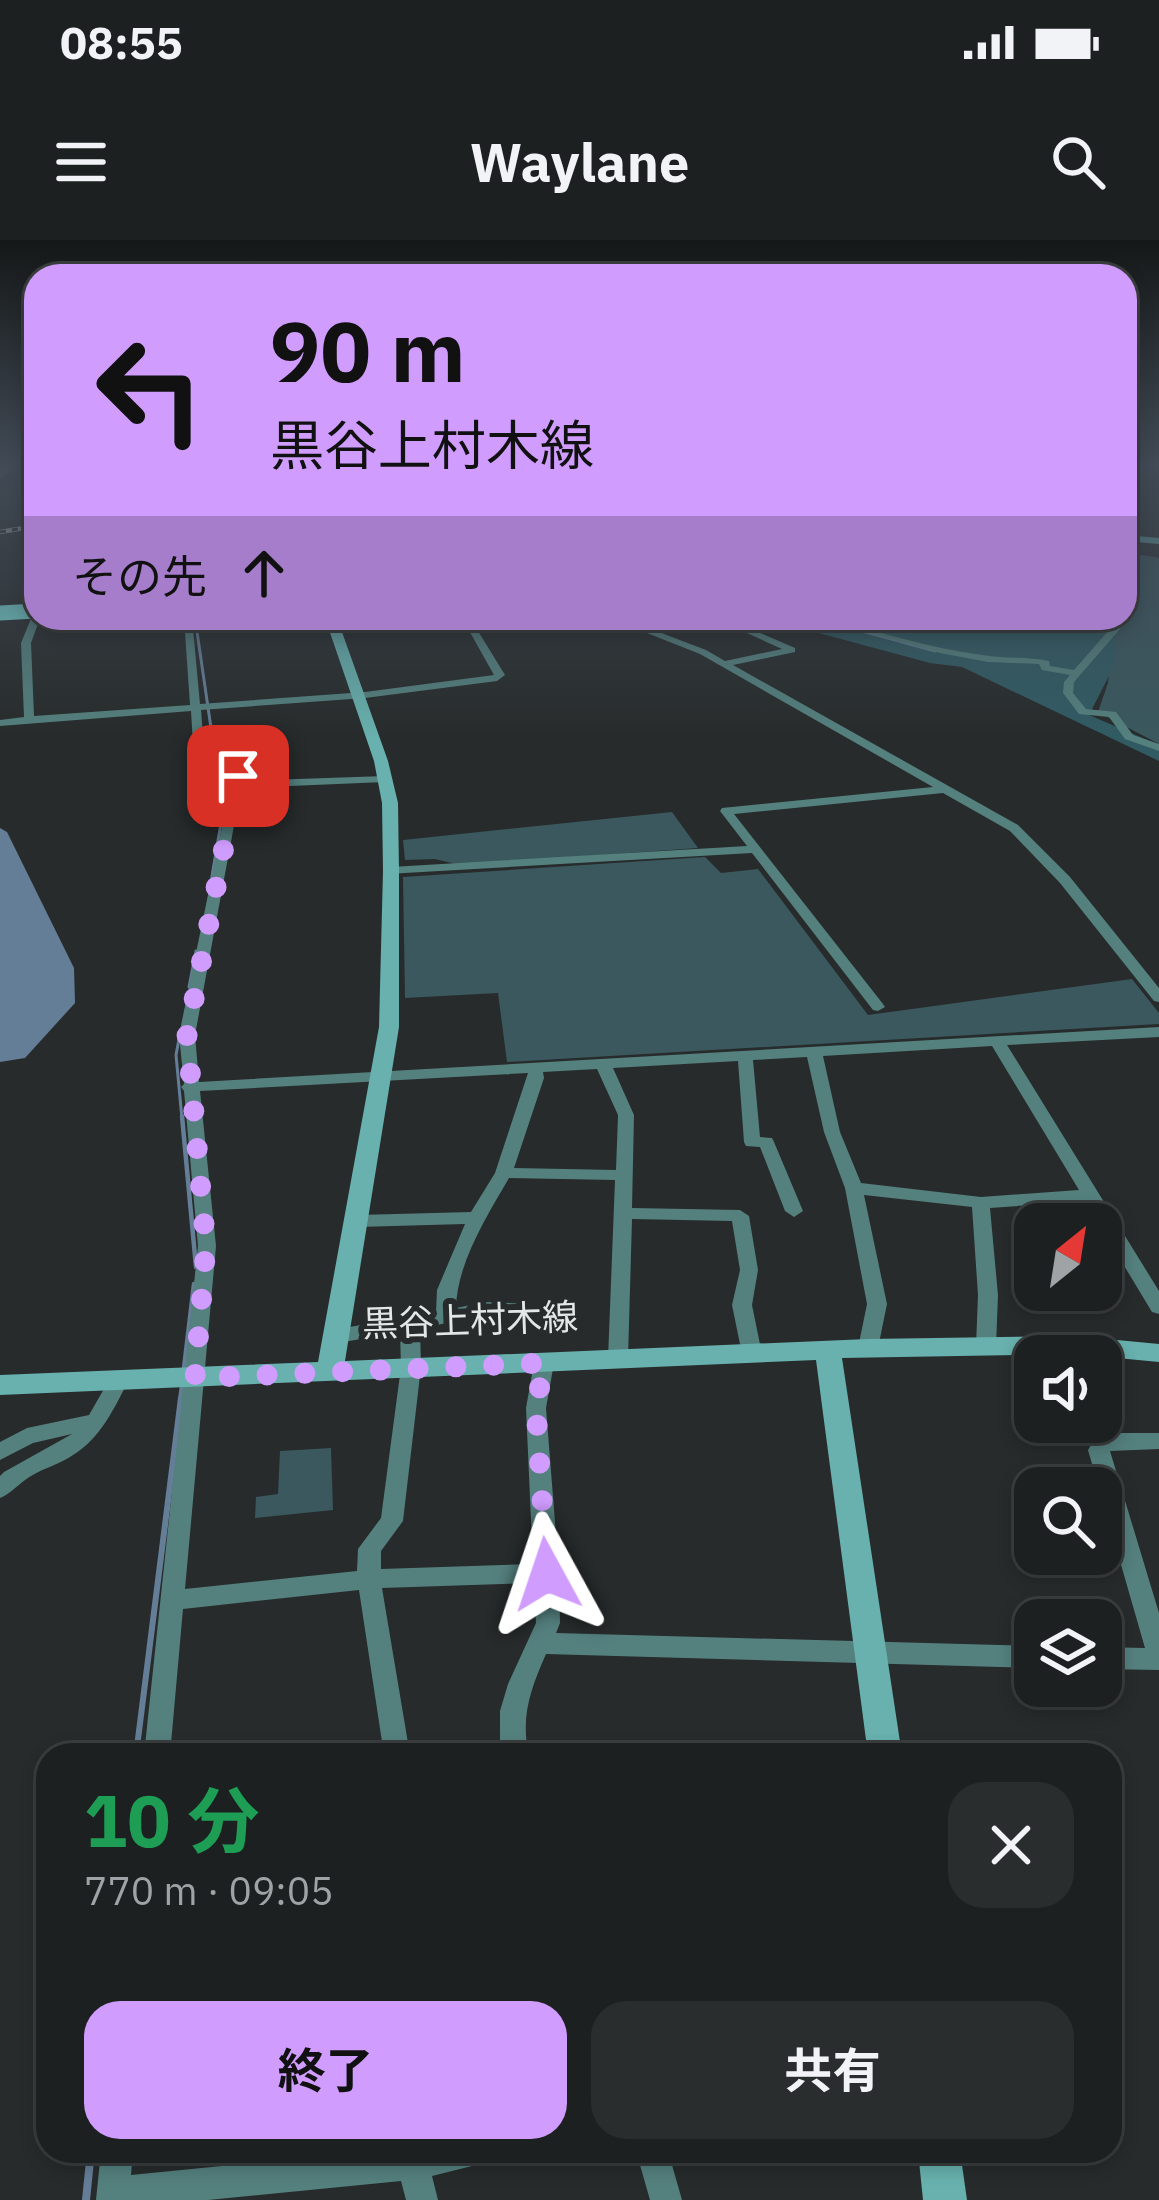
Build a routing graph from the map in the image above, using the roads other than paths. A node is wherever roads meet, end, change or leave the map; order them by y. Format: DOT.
graph roads {
  1 [pos="30,630"];
  2 [pos="189,630"];
  3 [pos="335,630"];
  4 [pos="473,630"];
  5 [pos="646,630"];
  6 [pos="746,630"];
  7 [pos="866,630"];
  8 [pos="1112,630"];
  9 [pos="722,664"];
  10 [pos="1077,673"];
  11 [pos="357,695"];
  12 [pos="196,707"];
  13 [pos="29,720"];
  14 [pos="0,723"];
  15 [pos="1159,748"];
  16 [pos="385,779"];
  17 [pos="237,784"];
  18 [pos="947,789"];
  19 [pos="756,849"];
  20 [pos="391,871"];
  21 [pos="1159,998"];
  22 [pos="878,1007"];
  23 [pos="1159,1032"];
  24 [pos="997,1041"];
  25 [pos="814,1051"];
  26 [pos="746,1055"];
  27 [pos="603,1064"];
  28 [pos="536,1068"];
  29 [pos="382,1076"];
  30 [pos="189,1087"];
  31 [pos="504,1173"];
  32 [pos="624,1175"];
  33 [pos="854,1188"];
  34 [pos="1091,1195"];
  35 [pos="981,1203"];
  36 [pos="794,1211"];
  37 [pos="624,1213"];
  38 [pos="476,1218"];
  39 [pos="358,1221"];
  40 [pos="1159,1307"];
  41 [pos="550,1312"];
  42 [pos="446,1316"];
  43 [pos="410,1323"];
  44 [pos="338,1336"];
  45 [pos="986,1346"];
  46 [pos="868,1348"];
  47 [pos="828,1351"];
  48 [pos="1159,1353"];
  49 [pos="752,1354"];
  50 [pos="618,1359"];
  51 [pos="544,1363"];
  52 [pos="411,1367"];
  53 [pos="330,1370"];
  54 [pos="195,1378"];
  55 [pos="119,1381"];
  56 [pos="0,1385"];
  57 [pos="96,1421"];
  58 [pos="1159,1441"];
  59 [pos="0,1452"];
  60 [pos="0,1489"];
  61 [pos="547,1574"];
  62 [pos="369,1579"];
  63 [pos="172,1600"];
  64 [pos="539,1643"];
  65 [pos="872,1654"];
  66 [pos="1159,1656"];
  67 [pos="1014,1657"];
  68 [pos="1122,1657"];
  69 [pos="158,1743"];
  70 [pos="396,1743"];
  71 [pos="512,1743"];
  72 [pos="883,1743"];
  73 [pos="116,2163"];
  74 [pos="412,2163"];
  75 [pos="655,2163"];
  76 [pos="940,2163"];
  77 [pos="268,2164"];
  78 [pos="112,2196"];
  79 [pos="422,2200"];
  80 [pos="666,2200"];
  81 [pos="945,2200"];
  1 -- 13 [label="street"];
  2 -- 12 [label="street"];
  3 -- 11 [label="main road, 黒谷上村木線"];
  4 -- 11 [label="street"];
  5 -- 9 [label="street"];
  6 -- 9 [label="street"];
  7 -- 10 [label="street"];
  8 -- 10 [label="street"];
  9 -- 18 [label="street"];
  10 -- 15 [label="street"];
  11 -- 12 [label="street"];
  11 -- 16 [label="main road, 黒谷上村木線"];
  12 -- 13 [label="street"];
  12 -- 17 [label="street"];
  13 -- 14 [label="street"];
  16 -- 17 [label="street"];
  16 -- 20 [label="main road, 黒谷上村木線"];
  17 -- 30 [label="street"];
  18 -- 19 [label="street"];
  18 -- 21 [label="street"];
  19 -- 20 [label="street"];
  19 -- 22 [label="street"];
  20 -- 29 [label="main road, 黒谷上村木線"];
  23 -- 24 [label="street"];
  24 -- 25 [label="street"];
  24 -- 34 [label="street"];
  25 -- 26 [label="street"];
  25 -- 33 [label="street"];
  26 -- 27 [label="street"];
  26 -- 36 [label="street"];
  27 -- 28 [label="street"];
  27 -- 32 [label="street"];
  28 -- 29 [label="street"];
  28 -- 31 [label="street"];
  29 -- 30 [label="street"];
  29 -- 39 [label="main road, 黒谷上村木線"];
  30 -- 54 [label="street"];
  31 -- 32 [label="street"];
  31 -- 38 [label="street"];
  32 -- 37 [label="street"];
  33 -- 35 [label="street"];
  33 -- 46 [label="street"];
  34 -- 35 [label="street"];
  34 -- 40 [label="street"];
  35 -- 45 [label="street"];
  37 -- 49 [label="street"];
  37 -- 50 [label="street"];
  38 -- 39 [label="street"];
  38 -- 42 [label="street"];
  39 -- 44 [label="main road, 黒谷上村木線"];
  41 -- 42 [label="street"];
  42 -- 43 [label="street"];
  43 -- 44 [label="street"];
  43 -- 52 [label="street"];
  44 -- 53 [label="main road, 黒谷上村木線"];
  45 -- 46 [label="main road, 黒谷上村木線"];
  45 -- 48 [label="main road, 黒谷上村木線"];
  46 -- 47 [label="main road, 黒谷上村木線"];
  47 -- 49 [label="main road, 黒谷上村木線"];
  47 -- 65 [label="main road"];
  49 -- 50 [label="main road, 黒谷上村木線"];
  50 -- 51 [label="main road, 黒谷上村木線"];
  51 -- 52 [label="main road, 黒谷上村木線"];
  51 -- 61 [label="street"];
  52 -- 53 [label="main road, 黒谷上村木線"];
  52 -- 62 [label="street"];
  53 -- 54 [label="main road"];
  54 -- 55 [label="main road"];
  54 -- 63 [label="street"];
  55 -- 56 [label="main road"];
  55 -- 57 [label="street"];
  57 -- 59 [label="street"];
  57 -- 60 [label="street"];
  58 -- 66 [label="street"];
  61 -- 62 [label="street"];
  61 -- 64 [label="street"];
  62 -- 63 [label="street"];
  62 -- 70 [label="street"];
  63 -- 69 [label="street"];
  64 -- 65 [label="street"];
  64 -- 71 [label="street"];
  65 -- 67 [label="street"];
  65 -- 72 [label="main road"];
  66 -- 68 [label="street"];
  73 -- 78 [label="street"];
  74 -- 79 [label="street"];
  75 -- 80 [label="street"];
  76 -- 81 [label="main road"];
  77 -- 78 [label="street"];
}
